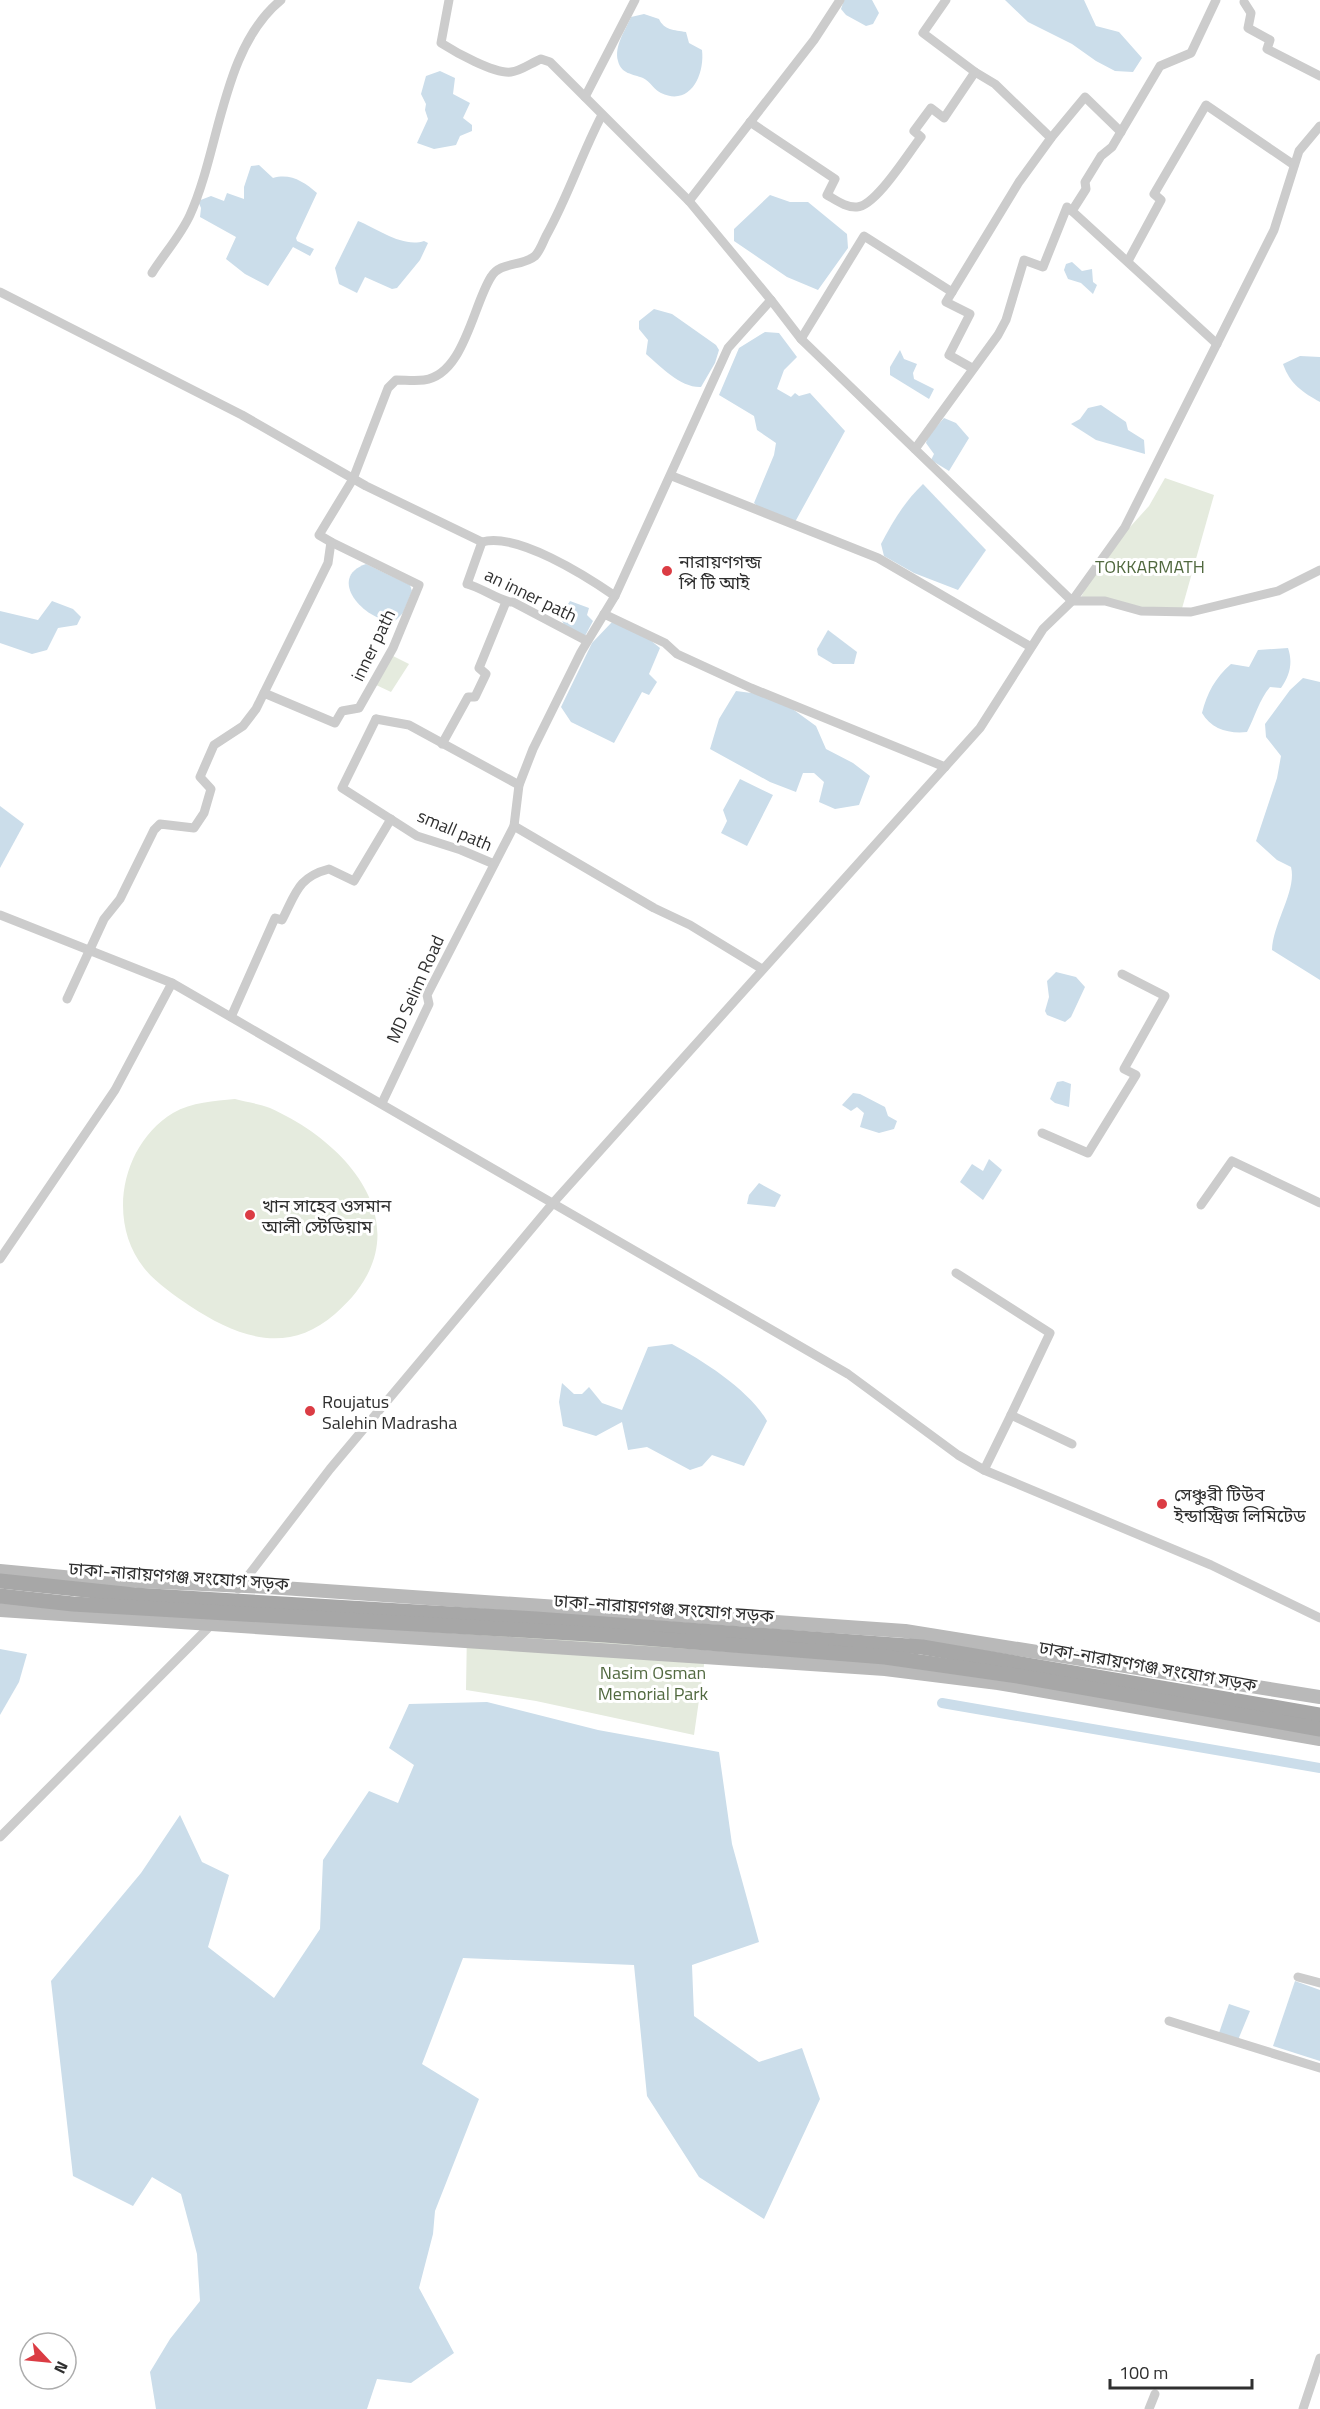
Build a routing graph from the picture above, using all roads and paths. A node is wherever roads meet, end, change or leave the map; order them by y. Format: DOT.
graph roads {
  1 [pos="281,0"];
  2 [pos="449,0"];
  3 [pos="635,0"];
  4 [pos="840,0"];
  5 [pos="946,0"];
  6 [pos="1216,0"];
  7 [pos="1243,1"];
  8 [pos="975,72"];
  9 [pos="1320,75"];
  10 [pos="585,97"];
  11 [pos="602,116"];
  12 [pos="750,123"];
  13 [pos="1320,126"];
  14 [pos="1121,132"];
  15 [pos="1051,138"];
  16 [pos="1294,165"];
  17 [pos="689,201"];
  18 [pos="1072,211"];
  19 [pos="1128,261"];
  20 [pos="152,273"];
  21 [pos="0,292"];
  22 [pos="952,292"];
  23 [pos="771,300"];
  24 [pos="801,339"];
  25 [pos="1217,344"];
  26 [pos="972,368"];
  27 [pos="915,449"];
  28 [pos="672,476"];
  29 [pos="353,479"];
  30 [pos="331,542"];
  31 [pos="482,542"];
  32 [pos="1320,570"];
  33 [pos="615,596"];
  34 [pos="1072,601"];
  35 [pos="506,602"];
  36 [pos="604,614"];
  37 [pos="587,641"];
  38 [pos="1031,647"];
  39 [pos="264,693"];
  40 [pos="359,708"];
  41 [pos="376,719"];
  42 [pos="442,744"];
  43 [pos="945,767"];
  44 [pos="519,785"];
  45 [pos="392,819"];
  46 [pos="514,826"];
  47 [pos="494,864"];
  48 [pos="0,915"];
  49 [pos="89,950"];
  50 [pos="762,969"];
  51 [pos="1122,974"];
  52 [pos="172,983"];
  53 [pos="67,999"];
  54 [pos="231,1017"];
  55 [pos="382,1103"];
  56 [pos="1042,1133"];
  57 [pos="553,1203"];
  58 [pos="1320,1203"];
  59 [pos="1201,1205"];
  60 [pos="0,1259"];
  61 [pos="956,1273"];
  62 [pos="1011,1415"];
  63 [pos="1072,1444"];
  64 [pos="984,1470"];
  65 [pos="0,1571"];
  66 [pos="0,1581"];
  67 [pos="241,1585"];
  68 [pos="0,1596"];
  69 [pos="231,1600"];
  70 [pos="0,1610"];
  71 [pos="1320,1618"];
  72 [pos="216,1619"];
  73 [pos="1320,1696"];
  74 [pos="1320,1715"];
  75 [pos="1320,1729"];
  76 [pos="1320,1739"];
  77 [pos="0,1837"];
  78 [pos="1298,1977"];
  79 [pos="1320,1983"];
  80 [pos="1169,2021"];
  81 [pos="1320,2068"];
  82 [pos="1320,2358"];
  83 [pos="1155,2394"];
  84 [pos="1149,2409"];
  85 [pos="1303,2409"];
  1 -- 20 [label="street"];
  2 -- 10 [label="street"];
  3 -- 10 [label="street"];
  4 -- 12 [label="street"];
  5 -- 8 [label="street"];
  6 -- 14 [label="street"];
  7 -- 9 [label="street"];
  8 -- 12 [label="street"];
  8 -- 15 [label="street"];
  10 -- 11 [label="street"];
  11 -- 17 [label="street"];
  11 -- 29 [label="street"];
  12 -- 17 [label="street"];
  13 -- 16 [label="street"];
  14 -- 15 [label="street"];
  14 -- 18 [label="street"];
  15 -- 22 [label="street"];
  16 -- 19 [label="street"];
  16 -- 25 [label="street"];
  17 -- 23 [label="street"];
  18 -- 19 [label="street"];
  18 -- 26 [label="street"];
  19 -- 25 [label="street"];
  21 -- 29 [label="street"];
  22 -- 24 [label="street"];
  22 -- 26 [label="street"];
  23 -- 24 [label="street"];
  23 -- 28 [label="street"];
  24 -- 27 [label="street"];
  25 -- 34 [label="street"];
  26 -- 27 [label="street"];
  27 -- 34 [label="street"];
  28 -- 33 [label="street"];
  28 -- 38 [label="street"];
  29 -- 30 [label="street"];
  29 -- 31 [label="street"];
  30 -- 39 [label="street"];
  30 -- 40 [label="street, inner path"];
  31 -- 33 [label="street"];
  31 -- 35 [label="street, an inner path"];
  32 -- 34 [label="street"];
  33 -- 36 [label="street"];
  34 -- 38 [label="street"];
  35 -- 37 [label="street, an inner path"];
  35 -- 42 [label="street"];
  36 -- 37 [label="street"];
  36 -- 43 [label="street"];
  37 -- 44 [label="street"];
  38 -- 43 [label="street"];
  39 -- 40 [label="street, inner path"];
  39 -- 49 [label="street"];
  40 -- 41 [label="street"];
  41 -- 42 [label="street"];
  41 -- 45 [label="street, small path"];
  42 -- 44 [label="street"];
  43 -- 50 [label="street"];
  44 -- 46 [label="street"];
  45 -- 47 [label="street, small path"];
  45 -- 54 [label="street"];
  46 -- 47 [label="street, MD Selim Road"];
  46 -- 50 [label="street"];
  47 -- 55 [label="street, MD Selim Road"];
  48 -- 49 [label="street"];
  49 -- 52 [label="street"];
  49 -- 53 [label="street"];
  50 -- 57 [label="street"];
  51 -- 56 [label="street"];
  52 -- 54 [label="street"];
  52 -- 60 [label="street"];
  54 -- 55 [label="street"];
  55 -- 57 [label="street"];
  57 -- 64 [label="street"];
  57 -- 67 [label="street"];
  58 -- 59 [label="street"];
  61 -- 62 [label="street"];
  62 -- 63 [label="street"];
  62 -- 64 [label="street"];
  64 -- 71 [label="street"];
  65 -- 67 [label="street"];
  66 -- 69 [label="main road, ঢাকা-নারায়ণগঞ্জ সংযোগ সড়ক"];
  67 -- 69 [label="street"];
  67 -- 73 [label="street"];
  68 -- 72 [label="main road, ঢাকা-নারায়ণগঞ্জ সংযোগ সড়ক"];
  69 -- 74 [label="main road, ঢাকা-নারায়ণগঞ্জ সংযোগ সড়ক"];
  70 -- 72 [label="street"];
  72 -- 75 [label="main road, ঢাকা-নারায়ণগঞ্জ সংযোগ সড়ক"];
  72 -- 76 [label="street"];
  72 -- 77 [label="street"];
  78 -- 79 [label="street"];
  80 -- 81 [label="street"];
  82 -- 85 [label="street"];
  83 -- 84 [label="street"];
}
